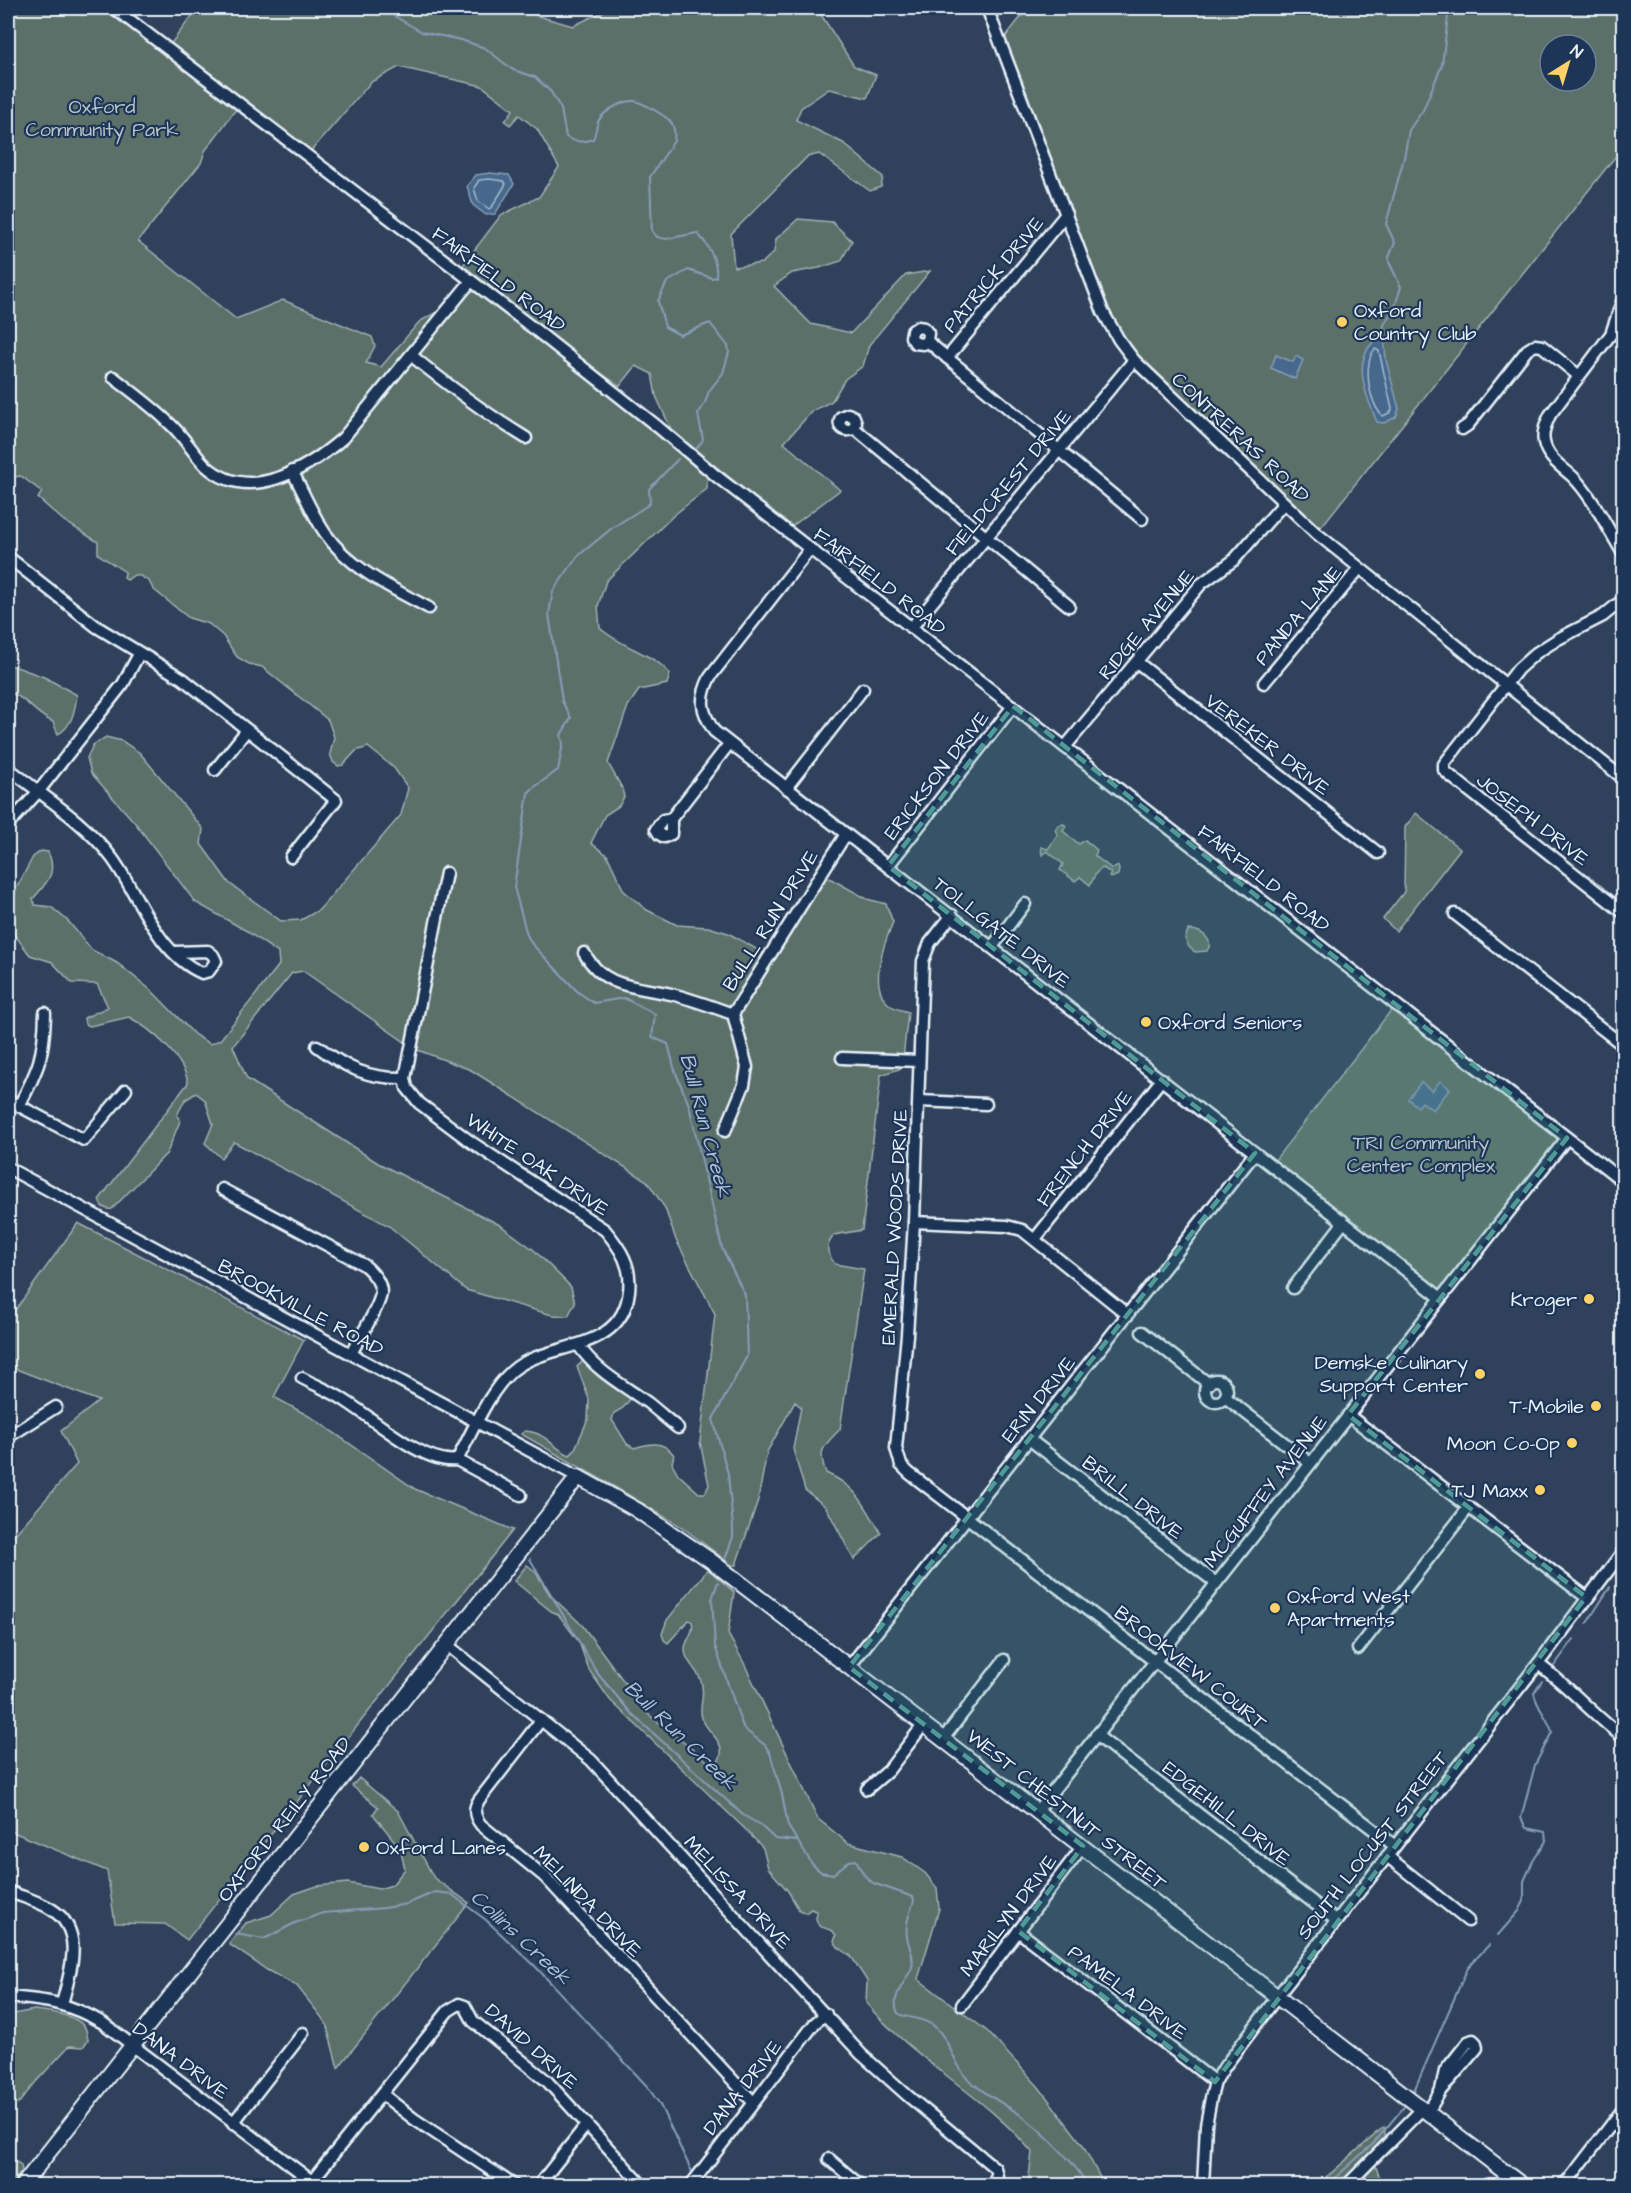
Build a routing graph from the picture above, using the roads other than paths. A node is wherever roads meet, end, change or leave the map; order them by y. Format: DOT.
graph roads {
  1 [pos="114,8"];
  2 [pos="987,8"];
  3 [pos="1066,214"];
  4 [pos="471,281"];
  5 [pos="1623,296"];
  6 [pos="927,341"];
  7 [pos="412,356"];
  8 [pos="947,358"];
  9 [pos="1134,360"];
  10 [pos="112,376"];
  11 [pos="1579,376"];
  12 [pos="854,428"];
  13 [pos="1462,429"];
  14 [pos="526,438"];
  15 [pos="1058,450"];
  16 [pos="292,471"];
  17 [pos="1284,503"];
  18 [pos="1142,519"];
  19 [pos="986,537"];
  20 [pos="810,549"];
  21 [pos="1623,555"];
  22 [pos="8,557"];
  23 [pos="1359,569"];
  24 [pos="1623,599"];
  25 [pos="1069,606"];
  26 [pos="429,608"];
  27 [pos="911,628"];
  28 [pos="139,654"];
  29 [pos="1137,662"];
  30 [pos="1264,684"];
  31 [pos="1505,686"];
  32 [pos="863,689"];
  33 [pos="1012,706"];
  34 [pos="247,730"];
  35 [pos="729,744"];
  36 [pos="1065,747"];
  37 [pos="8,768"];
  38 [pos="215,770"];
  39 [pos="1623,779"];
  40 [pos="786,788"];
  41 [pos="38,792"];
  42 [pos="671,819"];
  43 [pos="8,825"];
  44 [pos="846,834"];
  45 [pos="1378,853"];
  46 [pos="291,857"];
  47 [pos="888,866"];
  48 [pos="446,873"];
  49 [pos="1025,904"];
  50 [pos="1622,908"];
  51 [pos="1455,914"];
  52 [pos="952,915"];
  53 [pos="992,947"];
  54 [pos="174,952"];
  55 [pos="584,953"];
  56 [pos="45,1012"];
  57 [pos="733,1014"];
  58 [pos="317,1046"];
  59 [pos="1623,1046"];
  60 [pos="842,1058"];
  61 [pos="919,1061"];
  62 [pos="405,1078"];
  63 [pos="1162,1079"];
  64 [pos="126,1090"];
  65 [pos="8,1100"];
  66 [pos="919,1101"];
  67 [pos="986,1104"];
  68 [pos="19,1106"];
  69 [pos="725,1131"];
  70 [pos="1567,1138"];
  71 [pos="1255,1153"];
  72 [pos="8,1168"];
  73 [pos="1623,1182"];
  74 [pos="222,1190"];
  75 [pos="1342,1220"];
  76 [pos="914,1222"];
  77 [pos="1035,1239"];
  78 [pos="1293,1288"];
  79 [pos="1441,1298"];
  80 [pos="1128,1315"];
  81 [pos="1142,1332"];
  82 [pos="579,1346"];
  83 [pos="351,1354"];
  84 [pos="302,1378"];
  85 [pos="56,1407"];
  86 [pos="1348,1415"];
  87 [pos="478,1422"];
  88 [pos="678,1428"];
  89 [pos="8,1437"];
  90 [pos="1029,1439"];
  91 [pos="457,1460"];
  92 [pos="1310,1463"];
  93 [pos="578,1477"];
  94 [pos="521,1495"];
  95 [pos="1469,1507"];
  96 [pos="966,1517"];
  97 [pos="1623,1550"];
  98 [pos="1216,1583"];
  99 [pos="1586,1597"];
  100 [pos="446,1644"];
  101 [pos="1358,1649"];
  102 [pos="1004,1660"];
  103 [pos="1154,1661"];
  104 [pos="1538,1664"];
  105 [pos="849,1667"];
  106 [pos="541,1720"];
  107 [pos="924,1724"];
  108 [pos="1096,1735"];
  109 [pos="1623,1738"];
  110 [pos="943,1739"];
  111 [pos="867,1789"];
  112 [pos="1036,1810"];
  113 [pos="1083,1846"];
  114 [pos="1395,1846"];
  115 [pos="1387,1856"];
  116 [pos="8,1891"];
  117 [pos="1336,1920"];
  118 [pos="1468,1921"];
  119 [pos="1018,1931"];
  120 [pos="1278,1996"];
  121 [pos="8,1997"];
  122 [pos="62,2004"];
  123 [pos="962,2005"];
  124 [pos="826,2014"];
  125 [pos="303,2033"];
  126 [pos="132,2045"];
  127 [pos="1215,2082"];
  128 [pos="1441,2090"];
  129 [pos="382,2094"];
  130 [pos="753,2102"];
  131 [pos="1418,2104"];
  132 [pos="1623,2108"];
  133 [pos="233,2123"];
  134 [pos="587,2124"];
  135 [pos="829,2159"];
  136 [pos="694,2180"];
  137 [pos="312,2184"];
  138 [pos="22,2186"];
  139 [pos="515,2186"];
  140 [pos="538,2186"];
  141 [pos="644,2186"];
  142 [pos="861,2186"];
  143 [pos="991,2186"];
  144 [pos="1203,2186"];
  145 [pos="1346,2186"];
  146 [pos="1523,2186"];
  147 [pos="1564,2186"];
  1 -- 4 [label="street, FAIRFIELD ROAD"];
  2 -- 3 [label="street, CONTRERAS ROAD"];
  3 -- 8 [label="street, PATRICK DRIVE"];
  3 -- 9 [label="street, CONTRERAS ROAD"];
  4 -- 7 [label="street"];
  4 -- 20 [label="street, FAIRFIELD ROAD"];
  5 -- 11 [label="street"];
  6 -- 8 [label="street"];
  7 -- 14 [label="street"];
  7 -- 16 [label="street"];
  8 -- 15 [label="street"];
  9 -- 15 [label="street, FIELDCREST DRIVE"];
  9 -- 17 [label="street, CONTRERAS ROAD"];
  10 -- 16 [label="street"];
  11 -- 13 [label="street"];
  11 -- 21 [label="street"];
  12 -- 19 [label="street"];
  15 -- 18 [label="street"];
  15 -- 19 [label="street, FIELDCREST DRIVE"];
  16 -- 26 [label="street"];
  17 -- 23 [label="street, CONTRERAS ROAD"];
  17 -- 29 [label="street, RIDGE AVENUE"];
  19 -- 25 [label="street"];
  19 -- 27 [label="street, FIELDCREST DRIVE"];
  20 -- 27 [label="street, FAIRFIELD ROAD"];
  20 -- 35 [label="street, TOLLGATE DRIVE"];
  22 -- 28 [label="street"];
  23 -- 30 [label="street, PANDA LANE"];
  23 -- 31 [label="street, CONTRERAS ROAD"];
  24 -- 31 [label="street"];
  27 -- 33 [label="street, FAIRFIELD ROAD"];
  28 -- 34 [label="street"];
  28 -- 41 [label="street"];
  29 -- 36 [label="street, RIDGE AVENUE"];
  29 -- 45 [label="street, VEREKER DRIVE"];
  31 -- 39 [label="street, CONTRERAS ROAD"];
  31 -- 50 [label="street, JOSEPH DRIVE"];
  32 -- 40 [label="street"];
  33 -- 36 [label="street, FAIRFIELD ROAD"];
  33 -- 47 [label="street, ERICKSON DRIVE"];
  34 -- 38 [label="street"];
  34 -- 46 [label="street"];
  35 -- 40 [label="street, TOLLGATE DRIVE"];
  35 -- 42 [label="street"];
  36 -- 70 [label="street, FAIRFIELD ROAD"];
  37 -- 41 [label="street"];
  40 -- 44 [label="street, TOLLGATE DRIVE"];
  41 -- 43 [label="street"];
  41 -- 54 [label="street"];
  44 -- 47 [label="street, TOLLGATE DRIVE"];
  44 -- 57 [label="street, BULL RUN DRIVE"];
  47 -- 52 [label="street, TOLLGATE DRIVE"];
  48 -- 62 [label="street"];
  49 -- 53 [label="street"];
  51 -- 59 [label="street"];
  52 -- 53 [label="street, TOLLGATE DRIVE"];
  52 -- 61 [label="street, EMERALD WOODS DRIVE"];
  53 -- 63 [label="street, TOLLGATE DRIVE"];
  55 -- 57 [label="street"];
  56 -- 68 [label="street"];
  57 -- 69 [label="street, BULL RUN DRIVE"];
  58 -- 62 [label="street"];
  60 -- 61 [label="street"];
  61 -- 66 [label="street, EMERALD WOODS DRIVE"];
  62 -- 82 [label="street, WHITE OAK DRIVE"];
  63 -- 71 [label="street, TOLLGATE DRIVE"];
  63 -- 77 [label="street, FRENCH DRIVE"];
  64 -- 68 [label="street"];
  65 -- 68 [label="street"];
  66 -- 67 [label="street"];
  66 -- 76 [label="street, EMERALD WOODS DRIVE"];
  70 -- 73 [label="street, FAIRFIELD ROAD"];
  70 -- 79 [label="street, MCGUFFEY AVENUE"];
  71 -- 75 [label="street, TOLLGATE DRIVE"];
  71 -- 80 [label="street, ERIN DRIVE"];
  72 -- 83 [label="street, BROOKVILLE ROAD"];
  74 -- 83 [label="street"];
  75 -- 78 [label="street"];
  75 -- 79 [label="street, TOLLGATE DRIVE"];
  76 -- 77 [label="street"];
  76 -- 96 [label="street, EMERALD WOODS DRIVE"];
  77 -- 80 [label="street"];
  79 -- 86 [label="street, MCGUFFEY AVENUE"];
  80 -- 90 [label="street, ERIN DRIVE"];
  81 -- 92 [label="street"];
  82 -- 87 [label="street, WHITE OAK DRIVE"];
  82 -- 88 [label="street"];
  83 -- 87 [label="street, BROOKVILLE ROAD"];
  84 -- 91 [label="street"];
  85 -- 89 [label="street"];
  86 -- 92 [label="street, MCGUFFEY AVENUE"];
  86 -- 95 [label="street"];
  87 -- 91 [label="street, WHITE OAK DRIVE"];
  87 -- 93 [label="street, BROOKVILLE ROAD"];
  90 -- 96 [label="street, ERIN DRIVE"];
  90 -- 98 [label="street, BRILL DRIVE"];
  91 -- 94 [label="street"];
  92 -- 98 [label="street, MCGUFFEY AVENUE"];
  93 -- 100 [label="main road, OXFORD REILY ROAD"];
  93 -- 105 [label="main road, WEST CHESTNUT STREET"];
  95 -- 99 [label="street"];
  95 -- 101 [label="street"];
  96 -- 103 [label="street, BROOKVIEW COURT"];
  96 -- 105 [label="street, ERIN DRIVE"];
  97 -- 99 [label="street, SOUTH LOCUST STREET"];
  98 -- 103 [label="street, MCGUFFEY AVENUE"];
  99 -- 104 [label="street, SOUTH LOCUST STREET"];
  100 -- 106 [label="street, MELISSA DRIVE"];
  100 -- 126 [label="main road, OXFORD REILY ROAD"];
  102 -- 110 [label="street"];
  103 -- 108 [label="street, MCGUFFEY AVENUE"];
  103 -- 114 [label="street, BROOKVIEW COURT"];
  104 -- 109 [label="street"];
  104 -- 114 [label="street, SOUTH LOCUST STREET"];
  105 -- 107 [label="main road, WEST CHESTNUT STREET"];
  106 -- 124 [label="street, MELISSA DRIVE"];
  106 -- 130 [label="street, MELINDA DRIVE"];
  107 -- 110 [label="main road, WEST CHESTNUT STREET"];
  107 -- 111 [label="street"];
  108 -- 112 [label="street, MCGUFFEY AVENUE"];
  108 -- 117 [label="street, EDGEHILL DRIVE"];
  110 -- 112 [label="main road, WEST CHESTNUT STREET"];
  112 -- 113 [label="main road, WEST CHESTNUT STREET"];
  113 -- 119 [label="street, MARILYN DRIVE"];
  113 -- 120 [label="main road, WEST CHESTNUT STREET"];
  114 -- 115 [label="street, SOUTH LOCUST STREET"];
  115 -- 117 [label="street, SOUTH LOCUST STREET"];
  115 -- 118 [label="street"];
  116 -- 122 [label="street"];
  117 -- 120 [label="street, SOUTH LOCUST STREET"];
  119 -- 123 [label="street, MARILYN DRIVE"];
  119 -- 127 [label="street, PAMELA DRIVE"];
  120 -- 127 [label="street, SOUTH LOCUST STREET"];
  120 -- 131 [label="main road, WEST CHESTNUT STREET"];
  121 -- 122 [label="street, DANA DRIVE"];
  122 -- 126 [label="street, DANA DRIVE"];
  124 -- 130 [label="street, DANA DRIVE"];
  124 -- 143 [label="street, MELISSA DRIVE"];
  125 -- 133 [label="street"];
  126 -- 133 [label="street, DANA DRIVE"];
  126 -- 138 [label="main road, OXFORD REILY ROAD"];
  127 -- 144 [label="street, SOUTH LOCUST STREET"];
  128 -- 131 [label="street"];
  129 -- 134 [label="street, DAVID DRIVE"];
  129 -- 137 [label="street, DAVID DRIVE"];
  129 -- 139 [label="street"];
  130 -- 136 [label="street, DANA DRIVE"];
  131 -- 145 [label="street"];
  131 -- 146 [label="main road, WEST CHESTNUT STREET"];
  132 -- 147 [label="street"];
  133 -- 137 [label="street, DANA DRIVE"];
  134 -- 140 [label="street"];
  134 -- 141 [label="street, DAVID DRIVE"];
  135 -- 142 [label="street"];
}
